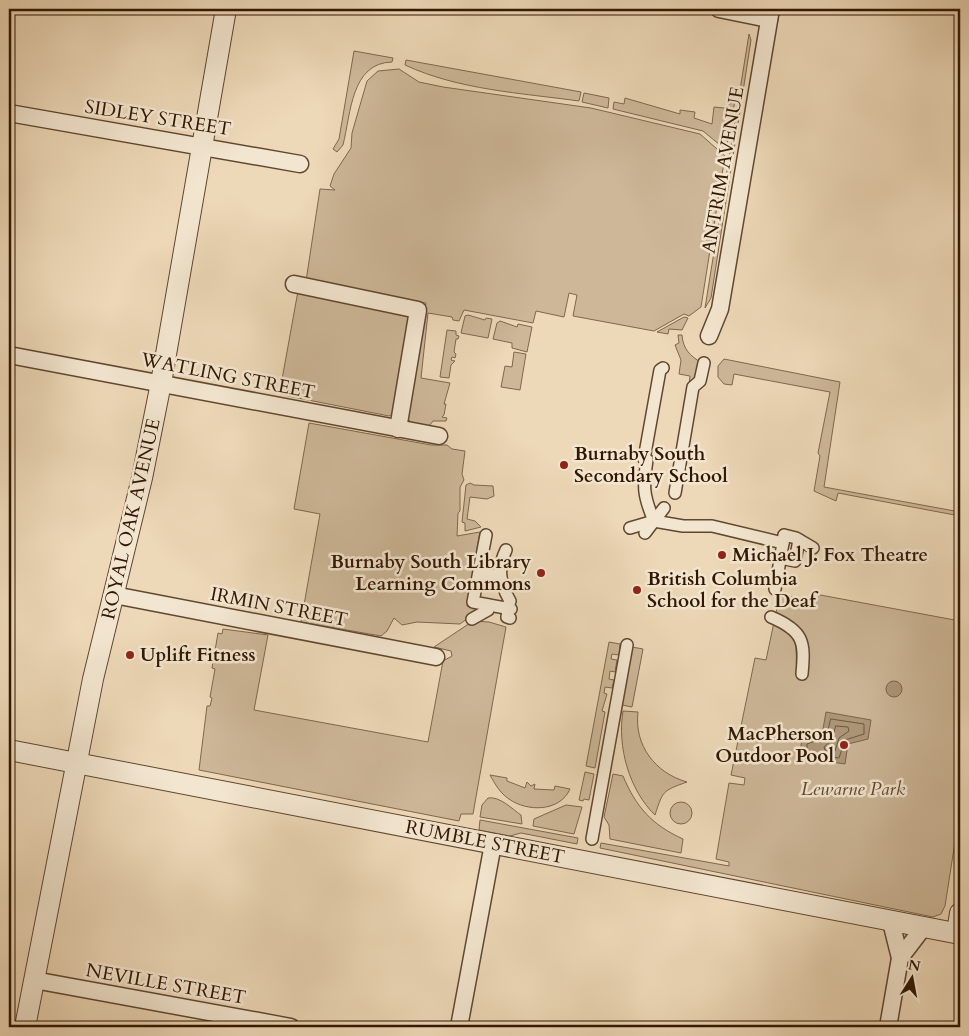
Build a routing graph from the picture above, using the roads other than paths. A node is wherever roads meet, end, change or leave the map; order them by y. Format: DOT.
graph roads {
  1 [pos="226,9"];
  2 [pos="719,9"];
  3 [pos="770,14"];
  4 [pos="9,113"];
  5 [pos="203,146"];
  6 [pos="300,164"];
  7 [pos="294,284"];
  8 [pos="710,336"];
  9 [pos="9,355"];
  10 [pos="704,363"];
  11 [pos="663,368"];
  12 [pos="162,383"];
  13 [pos="398,429"];
  14 [pos="439,436"];
  15 [pos="675,493"];
  16 [pos="664,508"];
  17 [pos="654,521"];
  18 [pos="630,528"];
  19 [pos="645,534"];
  20 [pos="486,535"];
  21 [pos="799,540"];
  22 [pos="783,543"];
  23 [pos="813,548"];
  24 [pos="506,550"];
  25 [pos="778,556"];
  26 [pos="483,557"];
  27 [pos="501,562"];
  28 [pos="480,575"];
  29 [pos="500,576"];
  30 [pos="775,590"];
  31 [pos="114,595"];
  32 [pos="488,605"];
  33 [pos="771,617"];
  34 [pos="472,619"];
  35 [pos="627,645"];
  36 [pos="436,657"];
  37 [pos="802,674"];
  38 [pos="9,750"];
  39 [pos="76,763"];
  40 [pos="592,840"];
  41 [pos="493,844"];
  42 [pos="960,913"];
  43 [pos="891,922"];
  44 [pos="923,928"];
  45 [pos="959,934"];
  46 [pos="900,958"];
  47 [pos="34,980"];
  48 [pos="25,1027"];
  49 [pos="291,1027"];
  50 [pos="459,1027"];
  51 [pos="888,1027"];
  1 -- 5 [label="street, ROYAL OAK AVENUE"];
  2 -- 3 [label="street"];
  3 -- 8 [label="street, ANTRIM AVENUE"];
  4 -- 5 [label="street, SIDLEY STREET"];
  5 -- 6 [label="street, SIDLEY STREET"];
  5 -- 12 [label="street, ROYAL OAK AVENUE"];
  7 -- 13 [label="street"];
  9 -- 12 [label="street, WATLING STREET"];
  10 -- 15 [label="street"];
  11 -- 17 [label="street"];
  12 -- 13 [label="street, WATLING STREET"];
  12 -- 31 [label="street, ROYAL OAK AVENUE"];
  13 -- 14 [label="street, WATLING STREET"];
  16 -- 17 [label="street"];
  17 -- 18 [label="street"];
  17 -- 19 [label="street"];
  17 -- 22 [label="street"];
  20 -- 26 [label="street"];
  21 -- 22 [label="street"];
  21 -- 23 [label="street"];
  21 -- 25 [label="street"];
  22 -- 25 [label="street"];
  24 -- 27 [label="street"];
  25 -- 30 [label="street"];
  26 -- 27 [label="street"];
  26 -- 28 [label="street"];
  27 -- 29 [label="street"];
  28 -- 29 [label="street"];
  28 -- 32 [label="street"];
  29 -- 32 [label="street"];
  31 -- 36 [label="street, IRMIN STREET"];
  31 -- 39 [label="street, ROYAL OAK AVENUE"];
  32 -- 34 [label="street"];
  33 -- 37 [label="street"];
  35 -- 40 [label="street"];
  38 -- 39 [label="street, RUMBLE STREET"];
  39 -- 41 [label="street, RUMBLE STREET"];
  39 -- 47 [label="street, ROYAL OAK AVENUE"];
  41 -- 43 [label="street, RUMBLE STREET"];
  41 -- 50 [label="street"];
  42 -- 45 [label="street"];
  43 -- 44 [label="street, RUMBLE STREET"];
  43 -- 46 [label="street"];
  44 -- 45 [label="street, RUMBLE STREET"];
  44 -- 46 [label="street"];
  46 -- 51 [label="street"];
  47 -- 48 [label="street, ROYAL OAK AVENUE"];
  47 -- 49 [label="street, NEVILLE STREET"];
}
